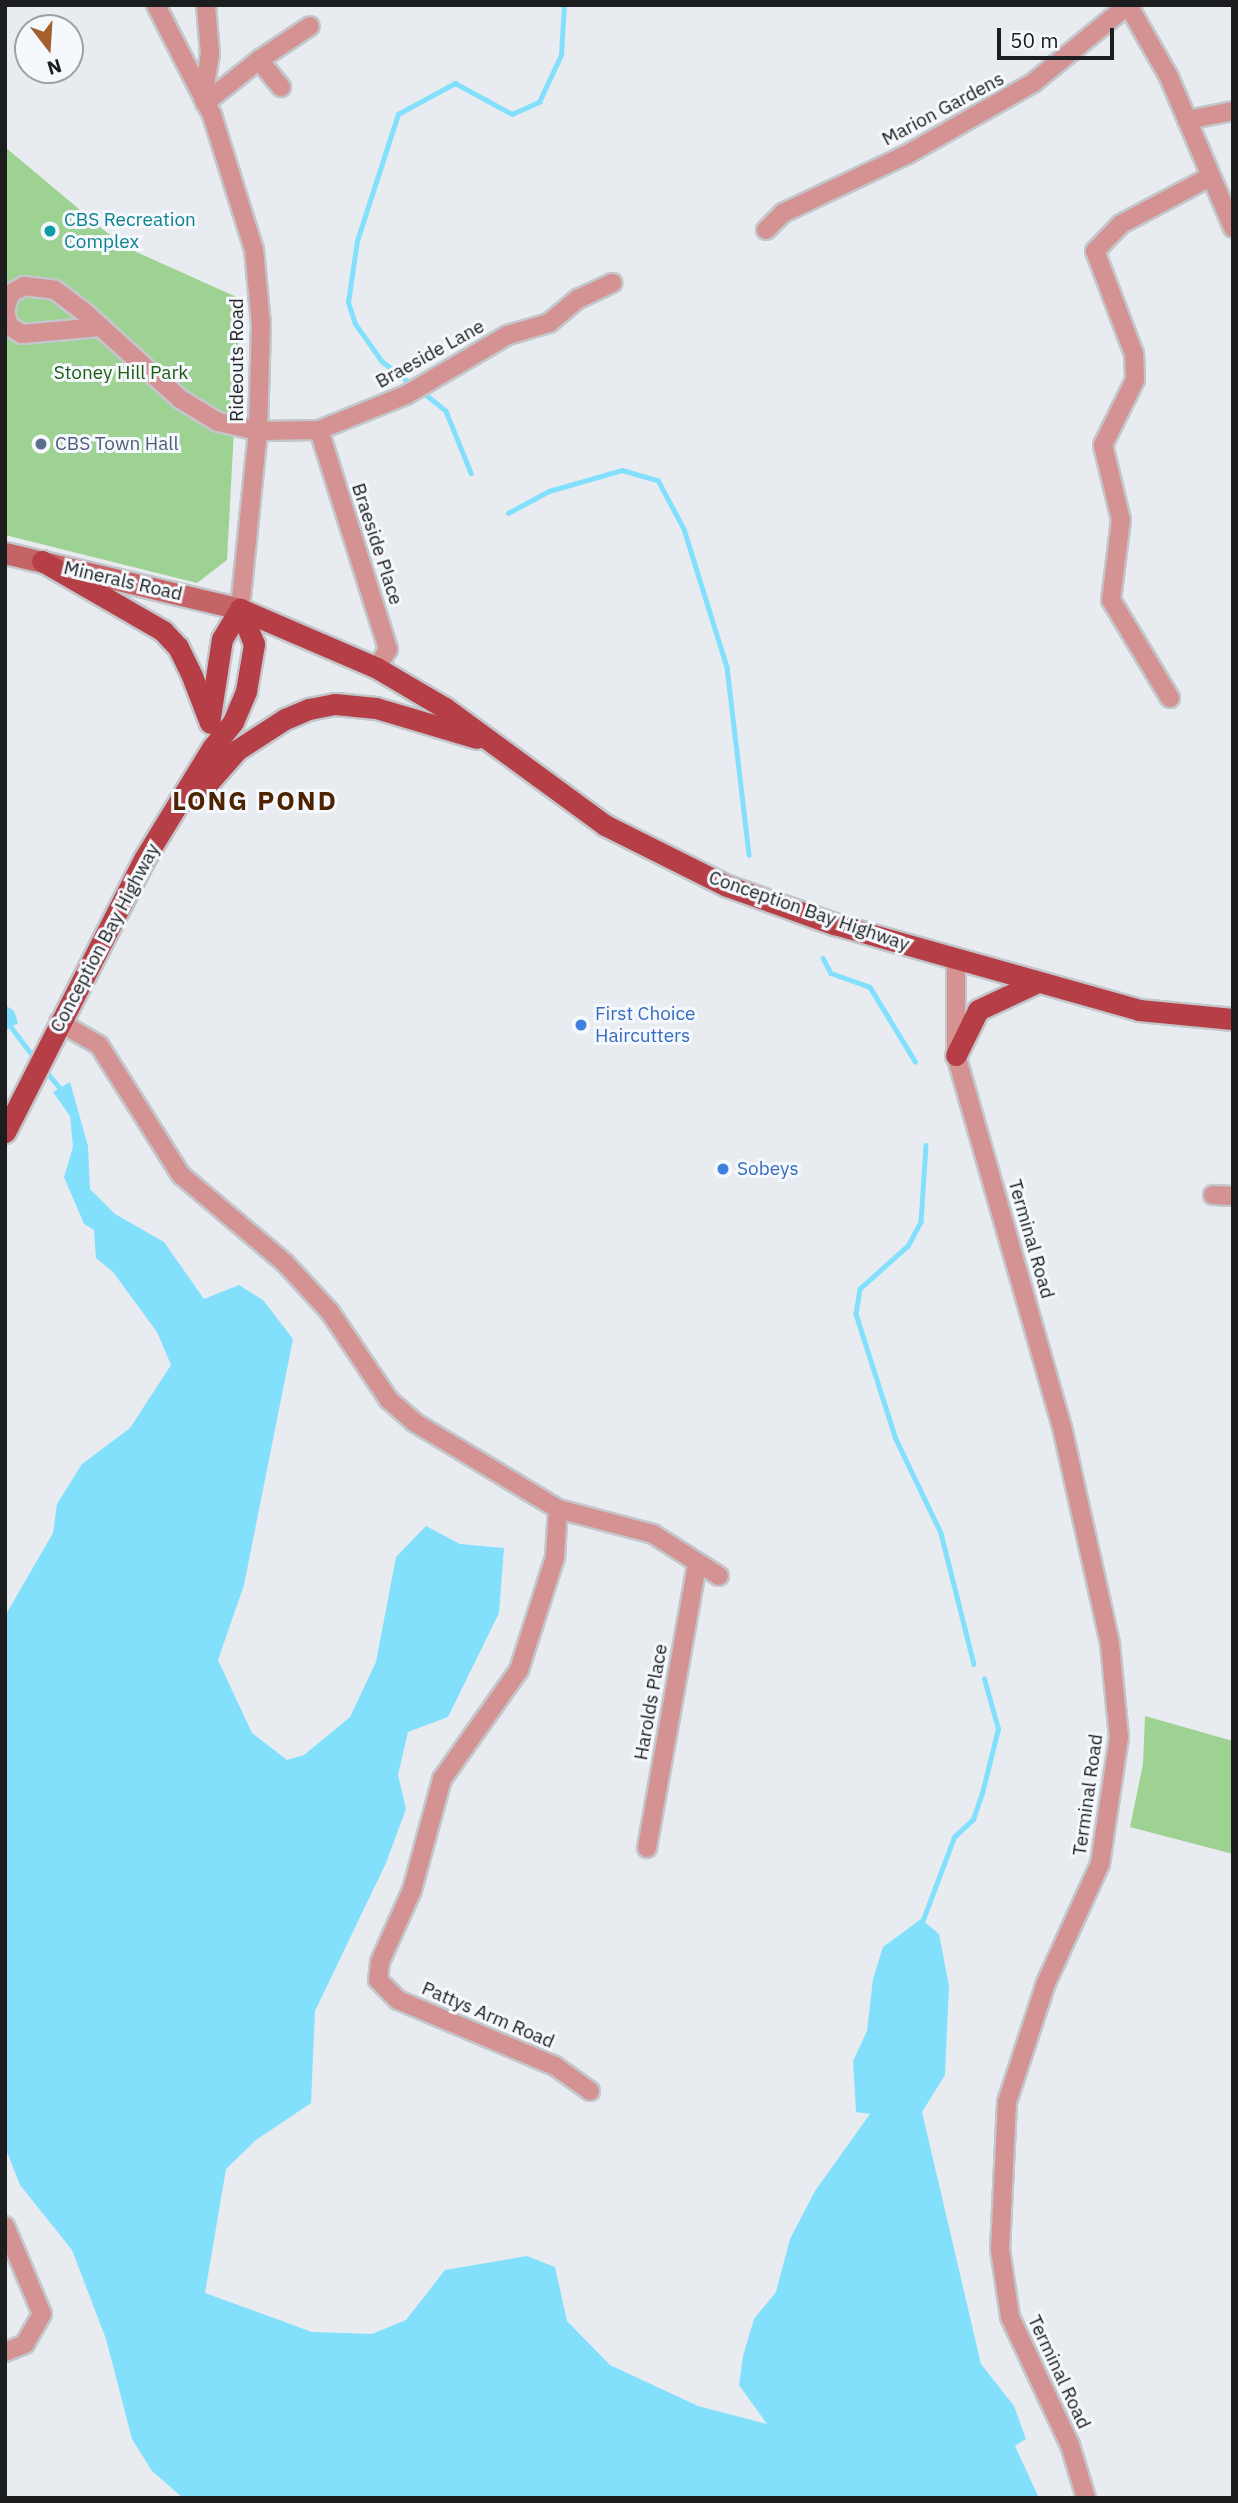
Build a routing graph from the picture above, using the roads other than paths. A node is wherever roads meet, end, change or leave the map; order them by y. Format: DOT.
graph roads {
  1 [pos="156,5"];
  2 [pos="206,5"];
  3 [pos="1128,5"];
  4 [pos="310,26"];
  5 [pos="259,60"];
  6 [pos="281,87"];
  7 [pos="204,100"];
  8 [pos="1233,111"];
  9 [pos="1187,120"];
  10 [pos="1208,178"];
  11 [pos="1233,228"];
  12 [pos="765,230"];
  13 [pos="612,283"];
  14 [pos="99,327"];
  15 [pos="319,430"];
  16 [pos="258,431"];
  17 [pos="5,553"];
  18 [pos="42,561"];
  19 [pos="240,609"];
  20 [pos="377,668"];
  21 [pos="1170,698"];
  22 [pos="210,723"];
  23 [pos="488,741"];
  24 [pos="212,748"];
  25 [pos="156,843"];
  26 [pos="956,959"];
  27 [pos="1038,982"];
  28 [pos="1233,1019"];
  29 [pos="57,1026"];
  30 [pos="956,1055"];
  31 [pos="6,1124"];
  32 [pos="1213,1195"];
  33 [pos="1233,1196"];
  34 [pos="558,1509"];
  35 [pos="697,1563"];
  36 [pos="719,1576"];
  37 [pos="647,1848"];
  38 [pos="590,2091"];
  39 [pos="5,2226"];
  40 [pos="5,2353"];
  41 [pos="1086,2498"];
  1 -- 7 [label="street, Rideouts Road"];
  2 -- 7 [label="street"];
  3 -- 9 [label="street"];
  3 -- 12 [label="street, Marion Gardens"];
  4 -- 5 [label="street"];
  5 -- 6 [label="street"];
  5 -- 7 [label="street"];
  7 -- 16 [label="street, Rideouts Road"];
  8 -- 9 [label="street"];
  9 -- 10 [label="street"];
  10 -- 11 [label="street"];
  10 -- 21 [label="street"];
  13 -- 15 [label="street, Braeside Lane"];
  14 -- 14 [label="street, Braeside Lane"];
  14 -- 16 [label="street, Braeside Lane"];
  15 -- 16 [label="street, Braeside Lane"];
  15 -- 20 [label="street, Braeside Place"];
  16 -- 19 [label="street, Rideouts Road"];
  17 -- 18 [label="street, Minerals Road"];
  18 -- 19 [label="street, Minerals Road"];
  18 -- 22 [label="main road"];
  19 -- 20 [label="main road, Conception Bay Highway"];
  19 -- 22 [label="main road"];
  19 -- 24 [label="main road, Conception Bay Highway"];
  20 -- 23 [label="main road, Conception Bay Highway"];
  22 -- 24 [label="main road"];
  23 -- 25 [label="main road"];
  23 -- 26 [label="main road, Conception Bay Highway"];
  24 -- 25 [label="main road, Conception Bay Highway"];
  25 -- 29 [label="main road, Conception Bay Highway"];
  26 -- 27 [label="main road, Conception Bay Highway"];
  26 -- 30 [label="street, Terminal Road"];
  27 -- 28 [label="main road, Conception Bay Highway"];
  27 -- 30 [label="main road"];
  29 -- 31 [label="main road, Conception Bay Highway"];
  29 -- 34 [label="street"];
  30 -- 41 [label="street, Terminal Road"];
  32 -- 33 [label="street"];
  34 -- 35 [label="street"];
  34 -- 38 [label="street, Pattys Arm Road"];
  35 -- 36 [label="street"];
  35 -- 37 [label="street, Harolds Place"];
  39 -- 40 [label="street"];
}
